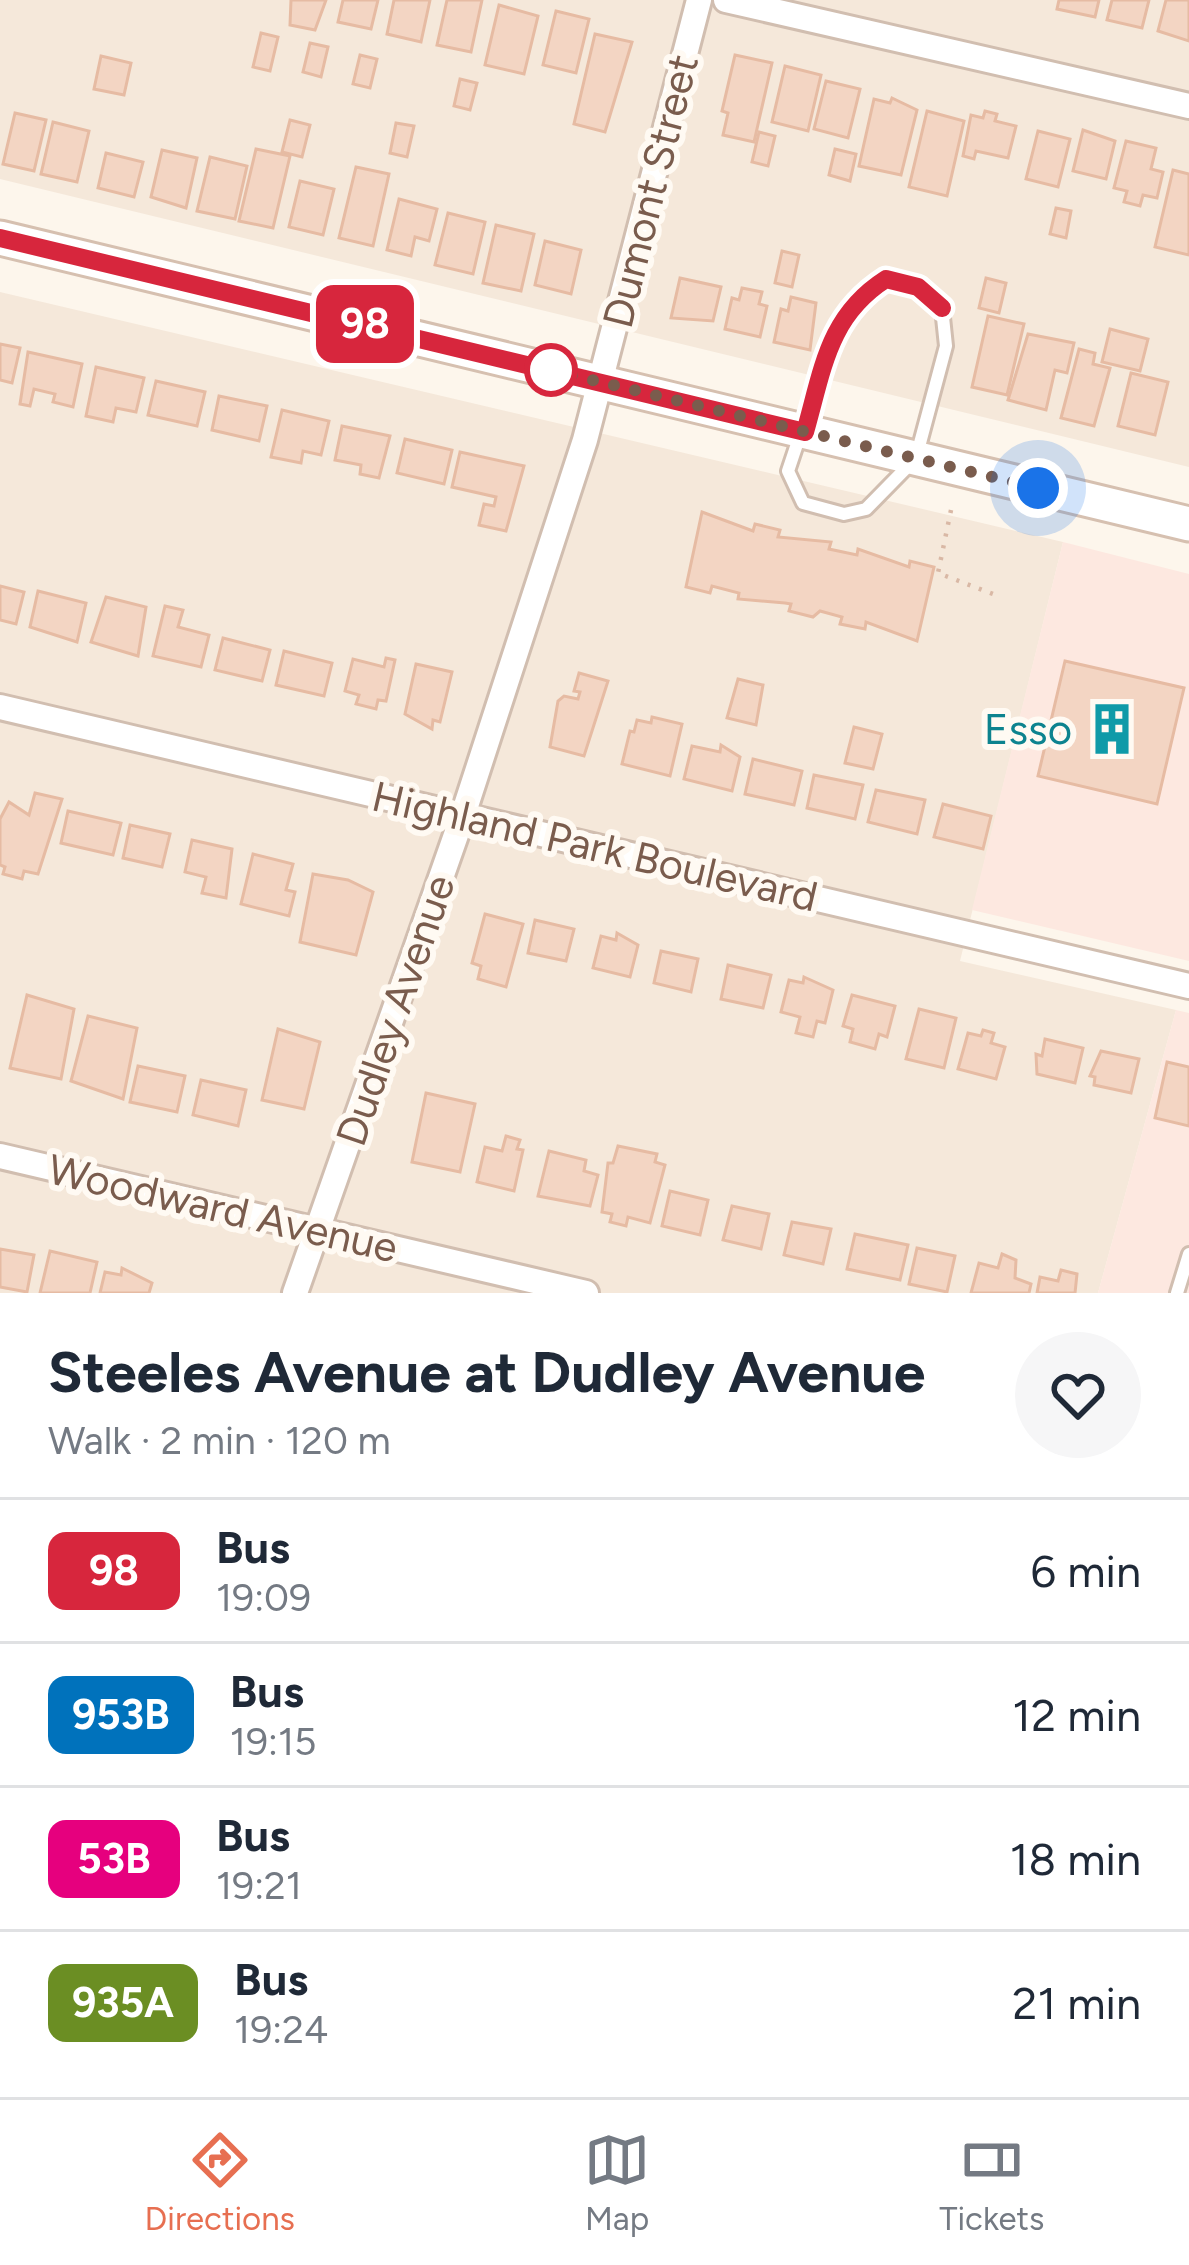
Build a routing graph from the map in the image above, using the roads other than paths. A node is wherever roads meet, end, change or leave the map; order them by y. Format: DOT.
graph roads {
  1 [pos="699,0"];
  2 [pos="725,0"];
  3 [pos="1189,106"];
  4 [pos="0,238"];
  5 [pos="600,382"];
  6 [pos="805,432"];
  7 [pos="916,458"];
  8 [pos="1189,524"];
  9 [pos="0,707"];
  10 [pos="464,815"];
  11 [pos="1189,986"];
  12 [pos="0,1156"];
  13 [pos="318,1231"];
  14 [pos="1189,1254"];
  15 [pos="295,1293"];
  16 [pos="586,1293"];
  17 [pos="1177,1293"];
  1 -- 5 [label="street, Dumont Street"];
  2 -- 3 [label="street"];
  4 -- 5 [label="main road"];
  5 -- 6 [label="main road"];
  5 -- 10 [label="street, Dudley Avenue"];
  6 -- 7 [label="main road"];
  6 -- 7 [label="lane"];
  6 -- 7 [label="lane"];
  7 -- 8 [label="main road"];
  9 -- 10 [label="street, Highland Park Boulevard"];
  10 -- 11 [label="street, Highland Park Boulevard"];
  10 -- 13 [label="street, Dudley Avenue"];
  12 -- 13 [label="street, Woodward Avenue"];
  13 -- 15 [label="street, Dudley Avenue"];
  13 -- 16 [label="street, Woodward Avenue"];
  14 -- 17 [label="lane"];
}
